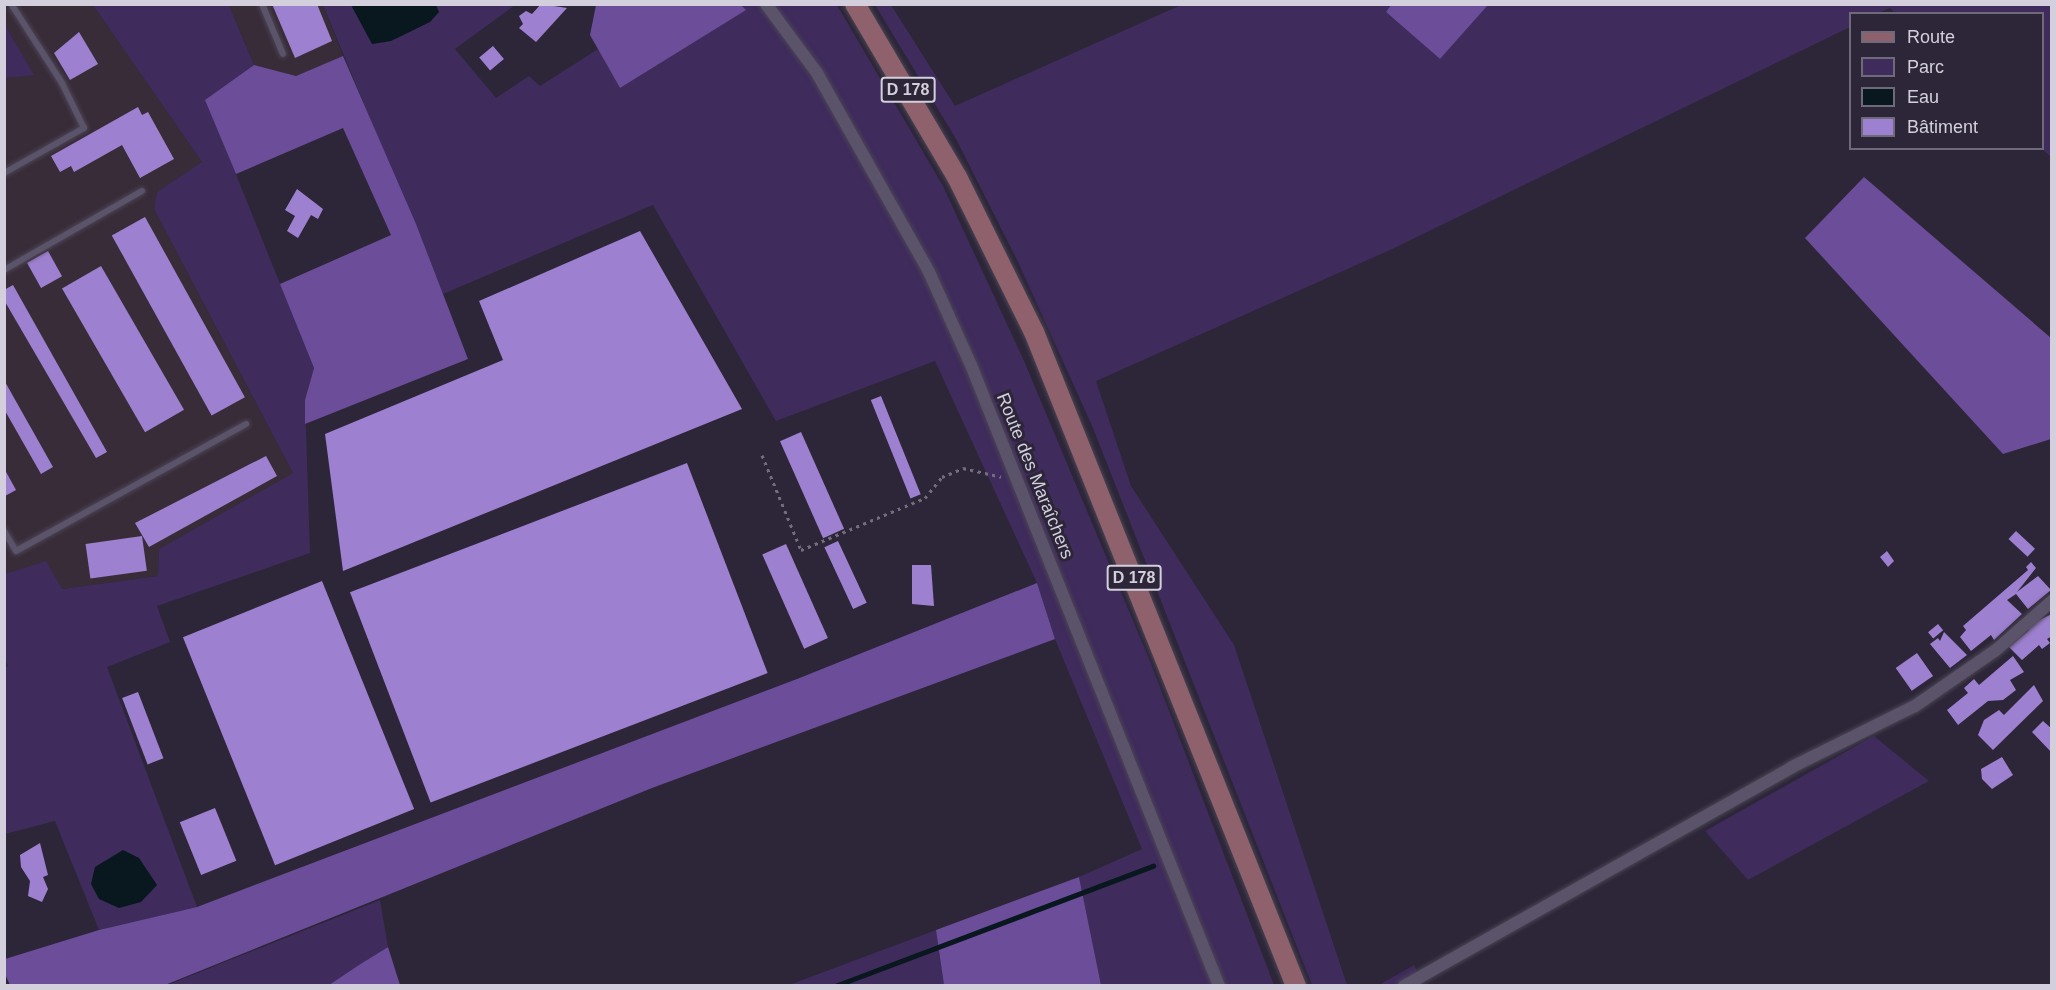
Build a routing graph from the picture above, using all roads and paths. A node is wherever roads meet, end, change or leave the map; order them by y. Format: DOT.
graph roads {
  1 [pos="11,4"];
  2 [pos="262,4"];
  3 [pos="766,4"];
  4 [pos="855,4"];
  5 [pos="283,54"];
  6 [pos="4,173"];
  7 [pos="142,191"];
  8 [pos="4,270"];
  9 [pos="246,424"];
  10 [pos="762,455"];
  11 [pos="1020,489"];
  12 [pos="4,531"];
  13 [pos="2052,601"];
  14 [pos="1219,986"];
  15 [pos="1296,986"];
  16 [pos="1404,986"];
  1 -- 6 [label="lane"];
  2 -- 5 [label="lane"];
  3 -- 11 [label="street, Route des Maraîchers"];
  4 -- 15 [label="main road, D 178"];
  7 -- 8 [label="lane"];
  9 -- 12 [label="lane"];
  10 -- 11 [label="path"];
  11 -- 14 [label="street, Route des Maraîchers"];
  13 -- 16 [label="street"];
}
